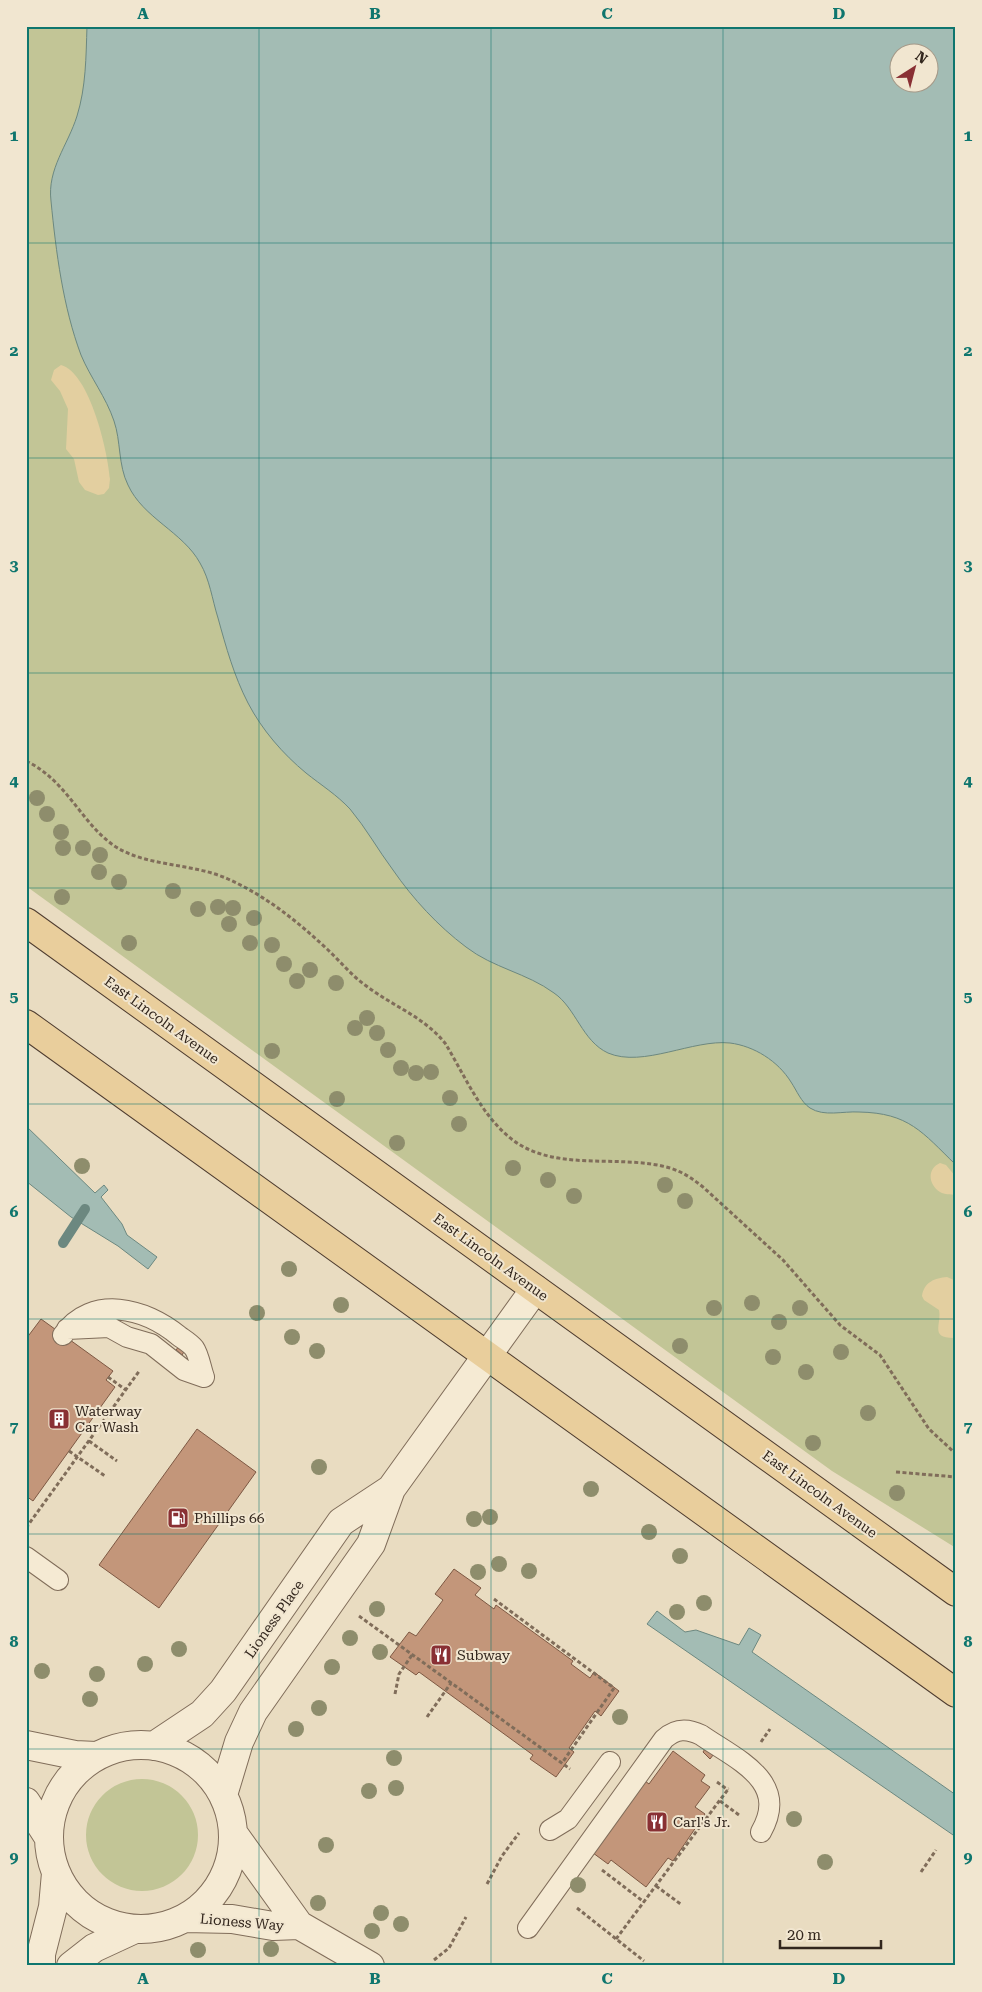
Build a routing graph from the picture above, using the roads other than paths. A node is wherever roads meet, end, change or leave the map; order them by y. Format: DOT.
graph roads {
  1 [pos="26,922"];
  2 [pos="26,1024"];
  3 [pos="535,1289"];
  4 [pos="65,1332"];
  5 [pos="488,1356"];
  6 [pos="391,1489"];
  7 [pos="26,1557"];
  8 [pos="58,1580"];
  9 [pos="956,1592"];
  10 [pos="956,1693"];
  11 [pos="26,1745"];
  12 [pos="154,1746"];
  13 [pos="96,1756"];
  14 [pos="610,1762"];
  15 [pos="223,1795"];
  16 [pos="26,1802"];
  17 [pos="550,1830"];
  18 [pos="761,1832"];
  19 [pos="233,1833"];
  20 [pos="49,1838"];
  21 [pos="56,1873"];
  22 [pos="185,1918"];
  23 [pos="299,1925"];
  24 [pos="528,1928"];
  25 [pos="135,1929"];
  26 [pos="41,1966"];
  27 [pos="70,1966"];
  28 [pos="370,1966"];
  1 -- 3 [label="main road, East Lincoln Avenue"];
  2 -- 5 [label="main road"];
  3 -- 5 [label="street, Lioness Place"];
  3 -- 9 [label="main road, East Lincoln Avenue"];
  4 -- 4 [label="lane"];
  5 -- 6 [label="street, Lioness Place"];
  5 -- 10 [label="main road"];
  6 -- 12 [label="street, Lioness Place"];
  6 -- 15 [label="street, Lioness Place"];
  7 -- 8 [label="lane"];
  11 -- 13 [label="street"];
  12 -- 13 [label="street"];
  12 -- 15 [label="street"];
  13 -- 20 [label="street"];
  14 -- 17 [label="lane"];
  15 -- 19 [label="street"];
  16 -- 20 [label="street"];
  18 -- 24 [label="lane"];
  19 -- 22 [label="street"];
  19 -- 23 [label="street, Lioness Way"];
  20 -- 21 [label="street"];
  21 -- 25 [label="street"];
  21 -- 26 [label="street"];
  22 -- 23 [label="street, Lioness Way"];
  22 -- 25 [label="street"];
  23 -- 28 [label="street, Lioness Way"];
  25 -- 27 [label="street"];
}
